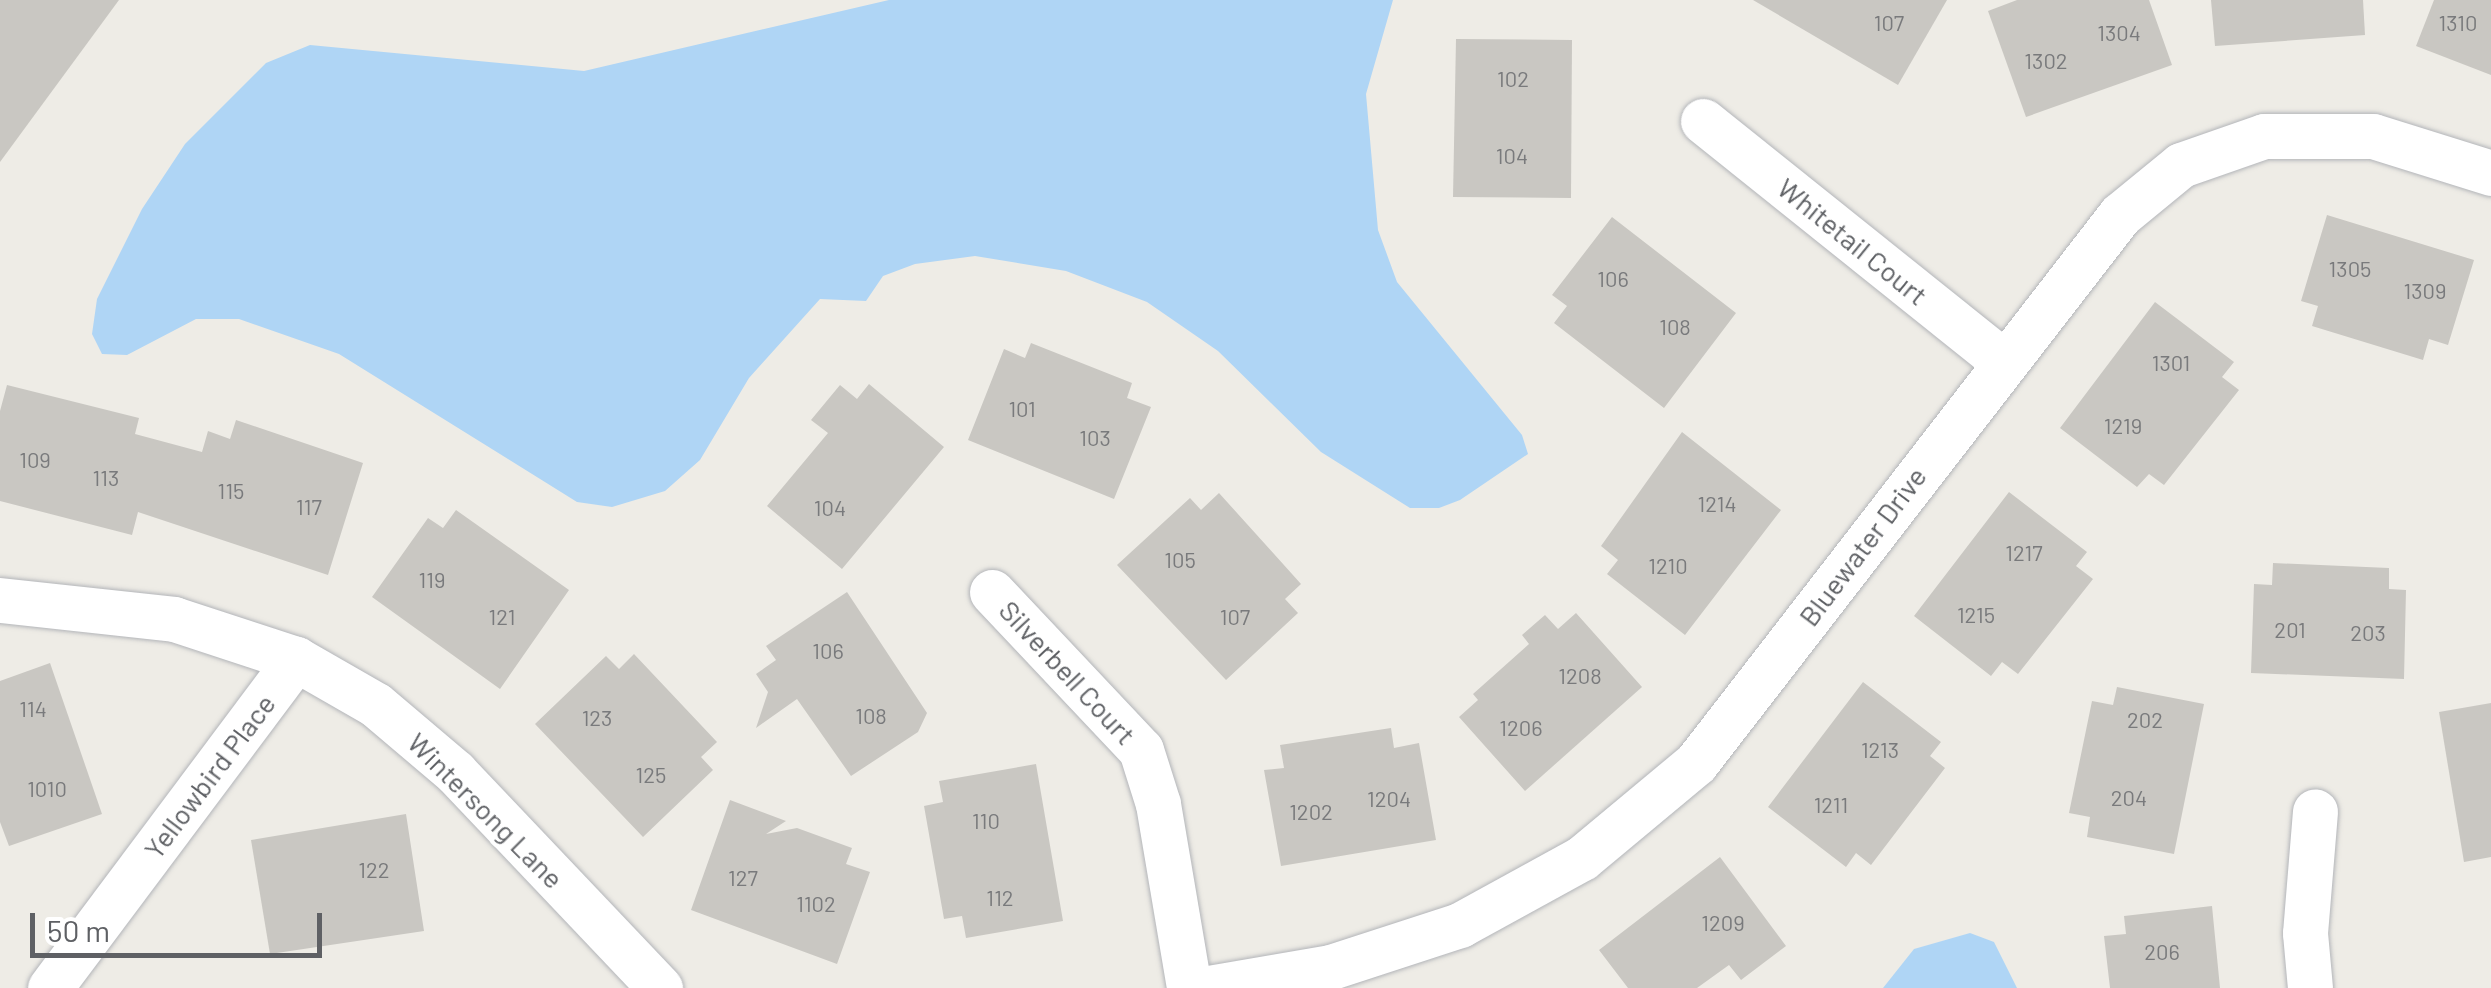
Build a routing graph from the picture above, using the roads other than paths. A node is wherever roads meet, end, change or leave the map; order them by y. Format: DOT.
graph roads {
  1 [pos="1703,121"];
  2 [pos="2491,173"];
  3 [pos="2003,362"];
  4 [pos="992,592"];
  5 [pos="0,600"];
  6 [pos="296,660"];
  7 [pos="2315,810"];
  8 [pos="50,988"];
  9 [pos="660,988"];
  10 [pos="1189,988"];
  11 [pos="1209,988"];
  12 [pos="2310,988"];
  1 -- 3 [label="street, Whitetail Court"];
  2 -- 3 [label="street, Bluewater Drive"];
  3 -- 11 [label="street, Bluewater Drive"];
  4 -- 10 [label="street, Silverbell Court"];
  5 -- 6 [label="street, Wintersong Lane"];
  6 -- 8 [label="street, Yellowbird Place"];
  6 -- 9 [label="street, Wintersong Lane"];
  7 -- 12 [label="street"];
}
